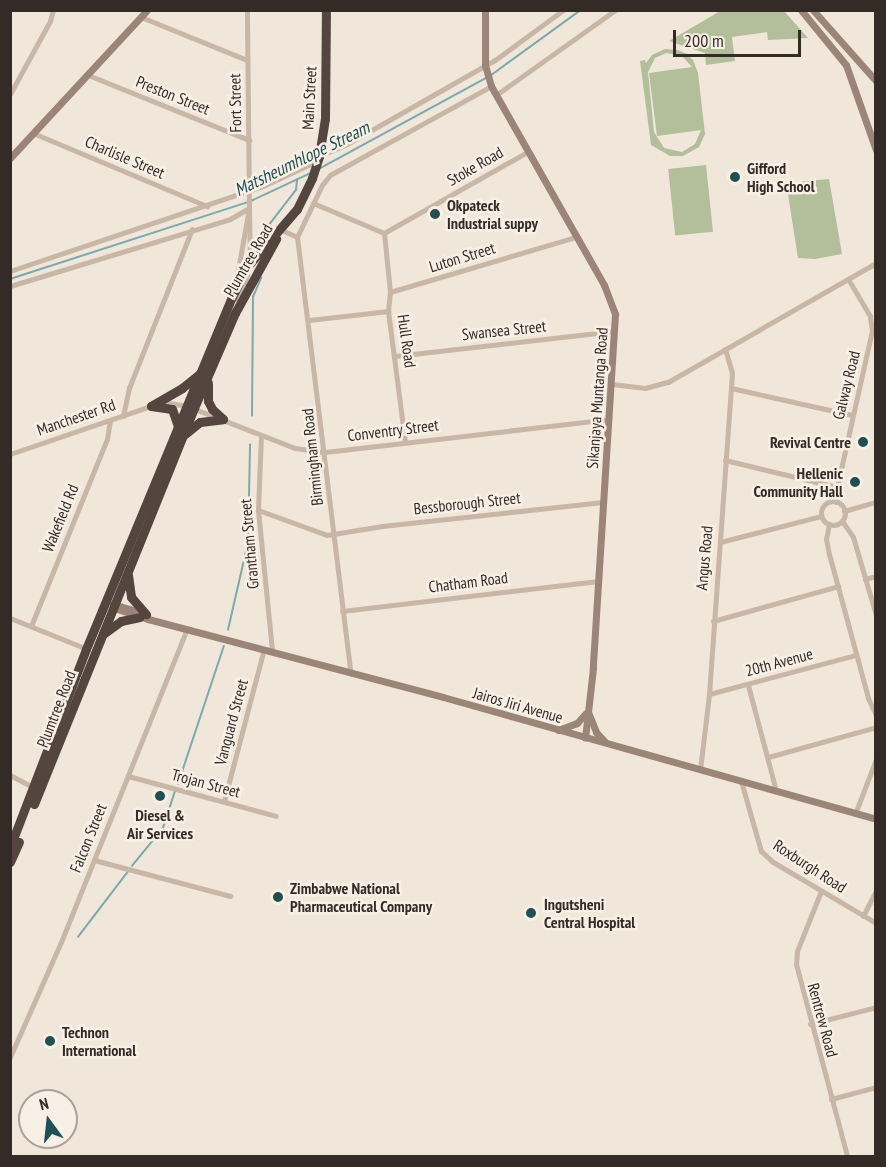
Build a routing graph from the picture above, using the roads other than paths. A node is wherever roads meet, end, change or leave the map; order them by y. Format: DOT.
graph roads {
  1 [pos="53,10"];
  2 [pos="147,10"];
  3 [pos="247,10"];
  4 [pos="326,10"];
  5 [pos="485,10"];
  6 [pos="563,10"];
  7 [pos="615,10"];
  8 [pos="801,10"];
  9 [pos="813,10"];
  10 [pos="141,17"];
  11 [pos="247,60"];
  12 [pos="485,68"];
  13 [pos="88,75"];
  14 [pos="876,81"];
  15 [pos="490,84"];
  16 [pos="10,93"];
  17 [pos="496,95"];
  18 [pos="33,133"];
  19 [pos="249,140"];
  20 [pos="876,150"];
  21 [pos="527,152"];
  22 [pos="10,158"];
  23 [pos="318,161"];
  24 [pos="249,193"];
  25 [pos="313,203"];
  26 [pos="207,206"];
  27 [pos="249,207"];
  28 [pos="291,216"];
  29 [pos="192,229"];
  30 [pos="282,230"];
  31 [pos="384,233"];
  32 [pos="297,237"];
  33 [pos="576,237"];
  34 [pos="250,262"];
  35 [pos="876,263"];
  36 [pos="10,271"];
  37 [pos="848,279"];
  38 [pos="10,286"];
  39 [pos="390,292"];
  40 [pos="231,297"];
  41 [pos="388,310"];
  42 [pos="235,313"];
  43 [pos="309,320"];
  44 [pos="615,331"];
  45 [pos="725,349"];
  46 [pos="395,356"];
  47 [pos="205,374"];
  48 [pos="612,384"];
  49 [pos="731,388"];
  50 [pos="151,406"];
  51 [pos="190,407"];
  52 [pos="852,415"];
  53 [pos="123,416"];
  54 [pos="223,419"];
  55 [pos="609,419"];
  56 [pos="110,420"];
  57 [pos="178,427"];
  58 [pos="261,435"];
  59 [pos="182,437"];
  60 [pos="405,442"];
  61 [pos="324,452"];
  62 [pos="10,454"];
  63 [pos="725,460"];
  64 [pos="837,487"];
  65 [pos="603,502"];
  66 [pos="836,502"];
  67 [pos="876,502"];
  68 [pos="258,510"];
  69 [pos="844,511"];
  70 [pos="821,516"];
  71 [pos="842,521"];
  72 [pos="829,525"];
  73 [pos="334,534"];
  74 [pos="720,542"];
  75 [pos="128,570"];
  76 [pos="876,576"];
  77 [pos="865,579"];
  78 [pos="598,581"];
  79 [pos="838,586"];
  80 [pos="111,590"];
  81 [pos="113,604"];
  82 [pos="342,611"];
  83 [pos="101,614"];
  84 [pos="876,615"];
  85 [pos="146,617"];
  86 [pos="10,618"];
  87 [pos="713,621"];
  88 [pos="31,626"];
  89 [pos="187,628"];
  90 [pos="100,638"];
  91 [pos="268,650"];
  92 [pos="90,651"];
  93 [pos="856,655"];
  94 [pos="351,674"];
  95 [pos="748,685"];
  96 [pos="709,694"];
  97 [pos="588,711"];
  98 [pos="876,715"];
  99 [pos="876,727"];
  100 [pos="556,730"];
  101 [pos="585,738"];
  102 [pos="607,744"];
  103 [pos="768,757"];
  104 [pos="876,759"];
  105 [pos="700,770"];
  106 [pos="10,775"];
  107 [pos="128,776"];
  108 [pos="741,781"];
  109 [pos="37,789"];
  110 [pos="777,791"];
  111 [pos="224,801"];
  112 [pos="855,814"];
  113 [pos="276,816"];
  114 [pos="876,819"];
  115 [pos="10,847"];
  116 [pos="94,860"];
  117 [pos="10,862"];
  118 [pos="876,890"];
  119 [pos="821,891"];
  120 [pos="230,896"];
  121 [pos="863,916"];
  122 [pos="876,923"];
  123 [pos="876,1006"];
  124 [pos="810,1024"];
  125 [pos="10,1057"];
  126 [pos="876,1087"];
  127 [pos="831,1099"];
  128 [pos="847,1156"];
  1 -- 16 [label="street"];
  2 -- 10 [label="street"];
  3 -- 11 [label="street, Fort Street"];
  4 -- 23 [label="highway, Main Street"];
  5 -- 12 [label="street, Sikanjaya Muntanga Road"];
  6 -- 12 [label="street"];
  7 -- 17 [label="street"];
  8 -- 20 [label="street"];
  9 -- 14 [label="street"];
  10 -- 11 [label="street"];
  10 -- 13 [label="street"];
  11 -- 19 [label="street, Fort Street"];
  12 -- 15 [label="street, Sikanjaya Muntanga Road"];
  12 -- 23 [label="street"];
  13 -- 18 [label="street"];
  13 -- 19 [label="street, Preston Street"];
  15 -- 17 [label="street, Sikanjaya Muntanga Road"];
  15 -- 25 [label="street"];
  17 -- 21 [label="street, Sikanjaya Muntanga Road"];
  18 -- 22 [label="street"];
  18 -- 26 [label="street, Charlisle Street"];
  19 -- 24 [label="street, Fort Street"];
  21 -- 31 [label="street, Stoke Road"];
  21 -- 33 [label="street, Sikanjaya Muntanga Road"];
  23 -- 24 [label="street"];
  23 -- 28 [label="highway, Main Street"];
  24 -- 26 [label="street"];
  24 -- 27 [label="street, Fort Street"];
  25 -- 31 [label="street"];
  25 -- 32 [label="street"];
  26 -- 36 [label="street"];
  27 -- 29 [label="street"];
  27 -- 34 [label="street"];
  27 -- 40 [label="street"];
  28 -- 30 [label="highway, Plumtree Road"];
  28 -- 34 [label="highway, Plumtree Road"];
  29 -- 38 [label="street"];
  29 -- 53 [label="street"];
  30 -- 32 [label="street"];
  30 -- 42 [label="highway, Plumtree Road"];
  31 -- 39 [label="street, Hull Road"];
  32 -- 43 [label="street, Birmingham Road"];
  33 -- 39 [label="street, Luton Street"];
  33 -- 44 [label="street, Sikanjaya Muntanga Road"];
  34 -- 40 [label="highway, Plumtree Road"];
  34 -- 42 [label="street"];
  35 -- 37 [label="street"];
  37 -- 45 [label="street"];
  37 -- 52 [label="street, Galway Road"];
  39 -- 41 [label="street, Hull Road"];
  40 -- 47 [label="highway, Plumtree Road"];
  41 -- 43 [label="street"];
  41 -- 46 [label="street, Hull Road"];
  42 -- 47 [label="highway, Plumtree Road"];
  43 -- 61 [label="street, Birmingham Road"];
  44 -- 46 [label="street, Swansea Street"];
  44 -- 48 [label="street, Sikanjaya Muntanga Road"];
  45 -- 48 [label="street"];
  45 -- 49 [label="street, Angus Road"];
  46 -- 60 [label="street, Hull Road"];
  47 -- 50 [label="highway"];
  47 -- 51 [label="highway, Plumtree Road"];
  47 -- 54 [label="highway"];
  48 -- 55 [label="street, Sikanjaya Muntanga Road"];
  49 -- 52 [label="street"];
  49 -- 63 [label="street, Angus Road"];
  50 -- 51 [label="street, Manchester Rd"];
  50 -- 53 [label="street, Manchester Rd"];
  50 -- 57 [label="highway"];
  51 -- 54 [label="street, Conventry Street"];
  51 -- 57 [label="highway, Plumtree Road"];
  51 -- 59 [label="highway, Plumtree Road"];
  52 -- 64 [label="street, Galway Road"];
  53 -- 56 [label="street, Manchester Rd"];
  54 -- 58 [label="street, Conventry Street"];
  54 -- 59 [label="highway"];
  55 -- 60 [label="street, Conventry Street"];
  55 -- 65 [label="street, Sikanjaya Muntanga Road"];
  56 -- 62 [label="street, Manchester Rd"];
  56 -- 88 [label="street, Wakefield Rd"];
  57 -- 80 [label="highway, Plumtree Road"];
  58 -- 61 [label="street, Conventry Street"];
  58 -- 68 [label="street, Grantham Street"];
  59 -- 75 [label="highway, Plumtree Road"];
  60 -- 61 [label="street, Conventry Street"];
  61 -- 73 [label="street, Birmingham Road"];
  63 -- 64 [label="street"];
  63 -- 74 [label="street, Angus Road"];
  64 -- 66 [label="street, Galway Road"];
  65 -- 73 [label="street, Bessborough Street"];
  65 -- 78 [label="street, Sikanjaya Muntanga Road"];
  66 -- 69 [label="street"];
  66 -- 70 [label="street"];
  67 -- 69 [label="street"];
  68 -- 73 [label="street"];
  68 -- 91 [label="street, Grantham Street"];
  69 -- 71 [label="street"];
  70 -- 72 [label="street"];
  70 -- 74 [label="street"];
  71 -- 72 [label="street"];
  71 -- 77 [label="street"];
  72 -- 79 [label="street"];
  73 -- 82 [label="street, Birmingham Road"];
  74 -- 87 [label="street, Angus Road"];
  75 -- 81 [label="highway, Plumtree Road"];
  75 -- 85 [label="highway"];
  76 -- 77 [label="street"];
  77 -- 84 [label="street"];
  78 -- 82 [label="street, Chatham Road"];
  78 -- 97 [label="street, Sikanjaya Muntanga Road"];
  79 -- 87 [label="street"];
  79 -- 93 [label="street"];
  80 -- 81 [label="highway"];
  80 -- 83 [label="highway, Plumtree Road"];
  81 -- 83 [label="highway"];
  81 -- 85 [label="street, Jairos Jiri Avenue"];
  81 -- 90 [label="highway, Plumtree Road"];
  82 -- 94 [label="street, Birmingham Road"];
  83 -- 92 [label="highway, Plumtree Road"];
  85 -- 89 [label="street, Jairos Jiri Avenue"];
  85 -- 90 [label="highway"];
  86 -- 88 [label="street"];
  87 -- 96 [label="street, Angus Road"];
  88 -- 92 [label="street"];
  89 -- 91 [label="street, Jairos Jiri Avenue"];
  89 -- 107 [label="street, Falcon Street"];
  90 -- 92 [label="highway, Plumtree Road"];
  91 -- 94 [label="street, Jairos Jiri Avenue"];
  91 -- 111 [label="street, Vanguard Street"];
  92 -- 109 [label="highway, Plumtree Road"];
  93 -- 95 [label="street, 20th Avenue"];
  93 -- 98 [label="street"];
  94 -- 100 [label="street, Jairos Jiri Avenue"];
  95 -- 96 [label="street, 20th Avenue"];
  95 -- 103 [label="street"];
  96 -- 105 [label="street, Angus Road"];
  97 -- 100 [label="street"];
  97 -- 101 [label="street, Sikanjaya Muntanga Road"];
  97 -- 102 [label="street"];
  99 -- 103 [label="street"];
  100 -- 101 [label="street, Jairos Jiri Avenue"];
  101 -- 102 [label="street, Jairos Jiri Avenue"];
  102 -- 105 [label="street, Jairos Jiri Avenue"];
  103 -- 110 [label="street"];
  104 -- 112 [label="street"];
  105 -- 108 [label="street, Jairos Jiri Avenue"];
  106 -- 109 [label="street"];
  107 -- 111 [label="street, Trojan Street"];
  107 -- 116 [label="street, Falcon Street"];
  108 -- 110 [label="street, Jairos Jiri Avenue"];
  108 -- 119 [label="street, Roxburgh Road"];
  109 -- 115 [label="highway, Plumtree Road"];
  109 -- 117 [label="highway, Plumtree Road"];
  110 -- 112 [label="street, Jairos Jiri Avenue"];
  111 -- 113 [label="street, Trojan Street"];
  112 -- 114 [label="street, Jairos Jiri Avenue"];
  116 -- 120 [label="street"];
  116 -- 125 [label="street, Falcon Street"];
  118 -- 121 [label="street"];
  119 -- 121 [label="street, Roxburgh Road"];
  119 -- 124 [label="street, Rentrew Road"];
  121 -- 122 [label="street, Roxburgh Road"];
  123 -- 124 [label="street"];
  124 -- 127 [label="street, Rentrew Road"];
  126 -- 127 [label="street"];
  127 -- 128 [label="street, Rentrew Road"];
}
